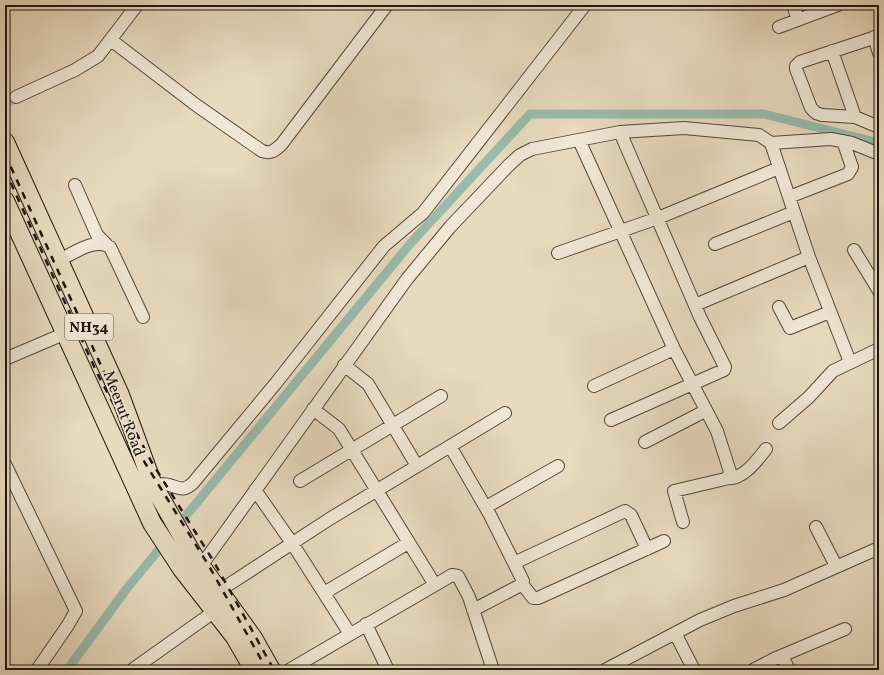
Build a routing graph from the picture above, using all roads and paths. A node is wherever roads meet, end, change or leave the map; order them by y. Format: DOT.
graph roads {
  1 [pos="137,5"];
  2 [pos="387,5"];
  3 [pos="585,5"];
  4 [pos="793,5"];
  5 [pos="838,5"];
  6 [pos="798,20"];
  7 [pos="779,27"];
  8 [pos="876,36"];
  9 [pos="110,40"];
  10 [pos="832,51"];
  11 [pos="879,53"];
  12 [pos="16,97"];
  13 [pos="855,117"];
  14 [pos="879,127"];
  15 [pos="620,132"];
  16 [pos="579,140"];
  17 [pos="843,141"];
  18 [pos="5,142"];
  19 [pos="771,143"];
  20 [pos="879,154"];
  21 [pos="779,168"];
  22 [pos="75,185"];
  23 [pos="789,197"];
  24 [pos="5,201"];
  25 [pos="794,212"];
  26 [pos="658,218"];
  27 [pos="621,232"];
  28 [pos="106,244"];
  29 [pos="714,244"];
  30 [pos="854,250"];
  31 [pos="558,253"];
  32 [pos="809,257"];
  33 [pos="59,260"];
  34 [pos="877,283"];
  35 [pos="695,305"];
  36 [pos="779,307"];
  37 [pos="830,312"];
  38 [pos="143,317"];
  39 [pos="66,333"];
  40 [pos="674,349"];
  41 [pos="879,349"];
  42 [pos="5,359"];
  43 [pos="850,362"];
  44 [pos="344,365"];
  45 [pos="691,384"];
  46 [pos="594,386"];
  47 [pos="441,396"];
  48 [pos="313,409"];
  49 [pos="705,411"];
  50 [pos="505,413"];
  51 [pos="611,420"];
  52 [pos="779,423"];
  53 [pos="392,425"];
  54 [pos="645,442"];
  55 [pos="450,446"];
  56 [pos="766,449"];
  57 [pos="351,450"];
  58 [pos="5,464"];
  59 [pos="417,466"];
  60 [pos="558,466"];
  61 [pos="728,478"];
  62 [pos="300,481"];
  63 [pos="153,485"];
  64 [pos="256,490"];
  65 [pos="376,490"];
  66 [pos="486,507"];
  67 [pos="683,522"];
  68 [pos="816,527"];
  69 [pos="664,541"];
  70 [pos="292,543"];
  71 [pos="408,543"];
  72 [pos="879,548"];
  73 [pos="647,549"];
  74 [pos="192,563"];
  75 [pos="514,564"];
  76 [pos="836,566"];
  77 [pos="522,584"];
  78 [pos="435,585"];
  79 [pos="219,591"];
  80 [pos="324,593"];
  81 [pos="473,610"];
  82 [pos="215,611"];
  83 [pos="366,624"];
  84 [pos="845,629"];
  85 [pos="675,633"];
  86 [pos="350,634"];
  87 [pos="782,656"];
  88 [pos="37,670"];
  89 [pos="132,670"];
  90 [pos="254,670"];
  91 [pos="271,670"];
  92 [pos="289,670"];
  93 [pos="388,670"];
  94 [pos="493,670"];
  95 [pos="605,670"];
  96 [pos="694,670"];
  97 [pos="753,670"];
  98 [pos="789,670"];
  1 -- 9 [label="street"];
  2 -- 9 [label="street"];
  3 -- 63 [label="street"];
  4 -- 6 [label="street"];
  5 -- 6 [label="street"];
  6 -- 7 [label="street"];
  8 -- 10 [label="street"];
  8 -- 11 [label="street"];
  9 -- 12 [label="street"];
  10 -- 13 [label="street"];
  10 -- 13 [label="street"];
  13 -- 14 [label="street"];
  15 -- 16 [label="street"];
  15 -- 19 [label="street"];
  15 -- 26 [label="street"];
  16 -- 27 [label="street"];
  16 -- 44 [label="street"];
  17 -- 19 [label="street"];
  17 -- 20 [label="street"];
  17 -- 23 [label="street"];
  18 -- 33 [label="highway, Meerut Road / NH34"];
  19 -- 21 [label="street"];
  21 -- 23 [label="street"];
  21 -- 26 [label="street"];
  22 -- 28 [label="street"];
  23 -- 25 [label="street"];
  24 -- 39 [label="highway, Meerut Road / NH34"];
  25 -- 29 [label="street"];
  25 -- 32 [label="street"];
  26 -- 27 [label="street"];
  26 -- 35 [label="street"];
  27 -- 31 [label="street"];
  27 -- 40 [label="street"];
  28 -- 33 [label="street"];
  28 -- 38 [label="street"];
  30 -- 34 [label="street"];
  32 -- 35 [label="street"];
  32 -- 37 [label="street"];
  33 -- 63 [label="highway, Meerut Road / NH34"];
  35 -- 45 [label="street"];
  36 -- 37 [label="street"];
  37 -- 43 [label="street"];
  39 -- 42 [label="street"];
  39 -- 74 [label="highway, Meerut Road / NH34"];
  40 -- 45 [label="street"];
  40 -- 46 [label="street"];
  41 -- 43 [label="street"];
  43 -- 52 [label="street"];
  44 -- 48 [label="street"];
  44 -- 53 [label="street"];
  45 -- 49 [label="street"];
  45 -- 51 [label="street"];
  47 -- 53 [label="street"];
  48 -- 57 [label="street"];
  48 -- 64 [label="street"];
  49 -- 54 [label="street"];
  49 -- 61 [label="street"];
  50 -- 55 [label="street"];
  53 -- 57 [label="street"];
  53 -- 59 [label="street"];
  55 -- 59 [label="street"];
  55 -- 66 [label="street"];
  56 -- 61 [label="street"];
  57 -- 62 [label="street"];
  57 -- 65 [label="street"];
  58 -- 88 [label="street"];
  59 -- 65 [label="street"];
  60 -- 66 [label="street"];
  61 -- 67 [label="street"];
  63 -- 74 [label="highway, Meerut Road / NH34"];
  64 -- 70 [label="street"];
  64 -- 74 [label="street"];
  65 -- 70 [label="street"];
  65 -- 71 [label="street"];
  66 -- 75 [label="street"];
  68 -- 76 [label="street"];
  69 -- 73 [label="street"];
  70 -- 79 [label="street"];
  70 -- 80 [label="street"];
  71 -- 78 [label="street"];
  71 -- 80 [label="street"];
  72 -- 76 [label="street"];
  73 -- 75 [label="street"];
  73 -- 77 [label="street"];
  74 -- 79 [label="highway, Meerut Road / NH34"];
  74 -- 82 [label="highway, Meerut Road / NH34"];
  75 -- 77 [label="street"];
  76 -- 85 [label="street"];
  77 -- 81 [label="street"];
  78 -- 81 [label="street"];
  78 -- 83 [label="street"];
  79 -- 91 [label="highway, Meerut Road / NH34"];
  80 -- 86 [label="street"];
  81 -- 94 [label="street"];
  82 -- 89 [label="street"];
  82 -- 90 [label="highway, Meerut Road / NH34"];
  83 -- 86 [label="street"];
  83 -- 93 [label="street"];
  84 -- 87 [label="street"];
  85 -- 95 [label="street"];
  85 -- 96 [label="street"];
  86 -- 92 [label="street"];
  87 -- 97 [label="street"];
  87 -- 98 [label="street"];
}
